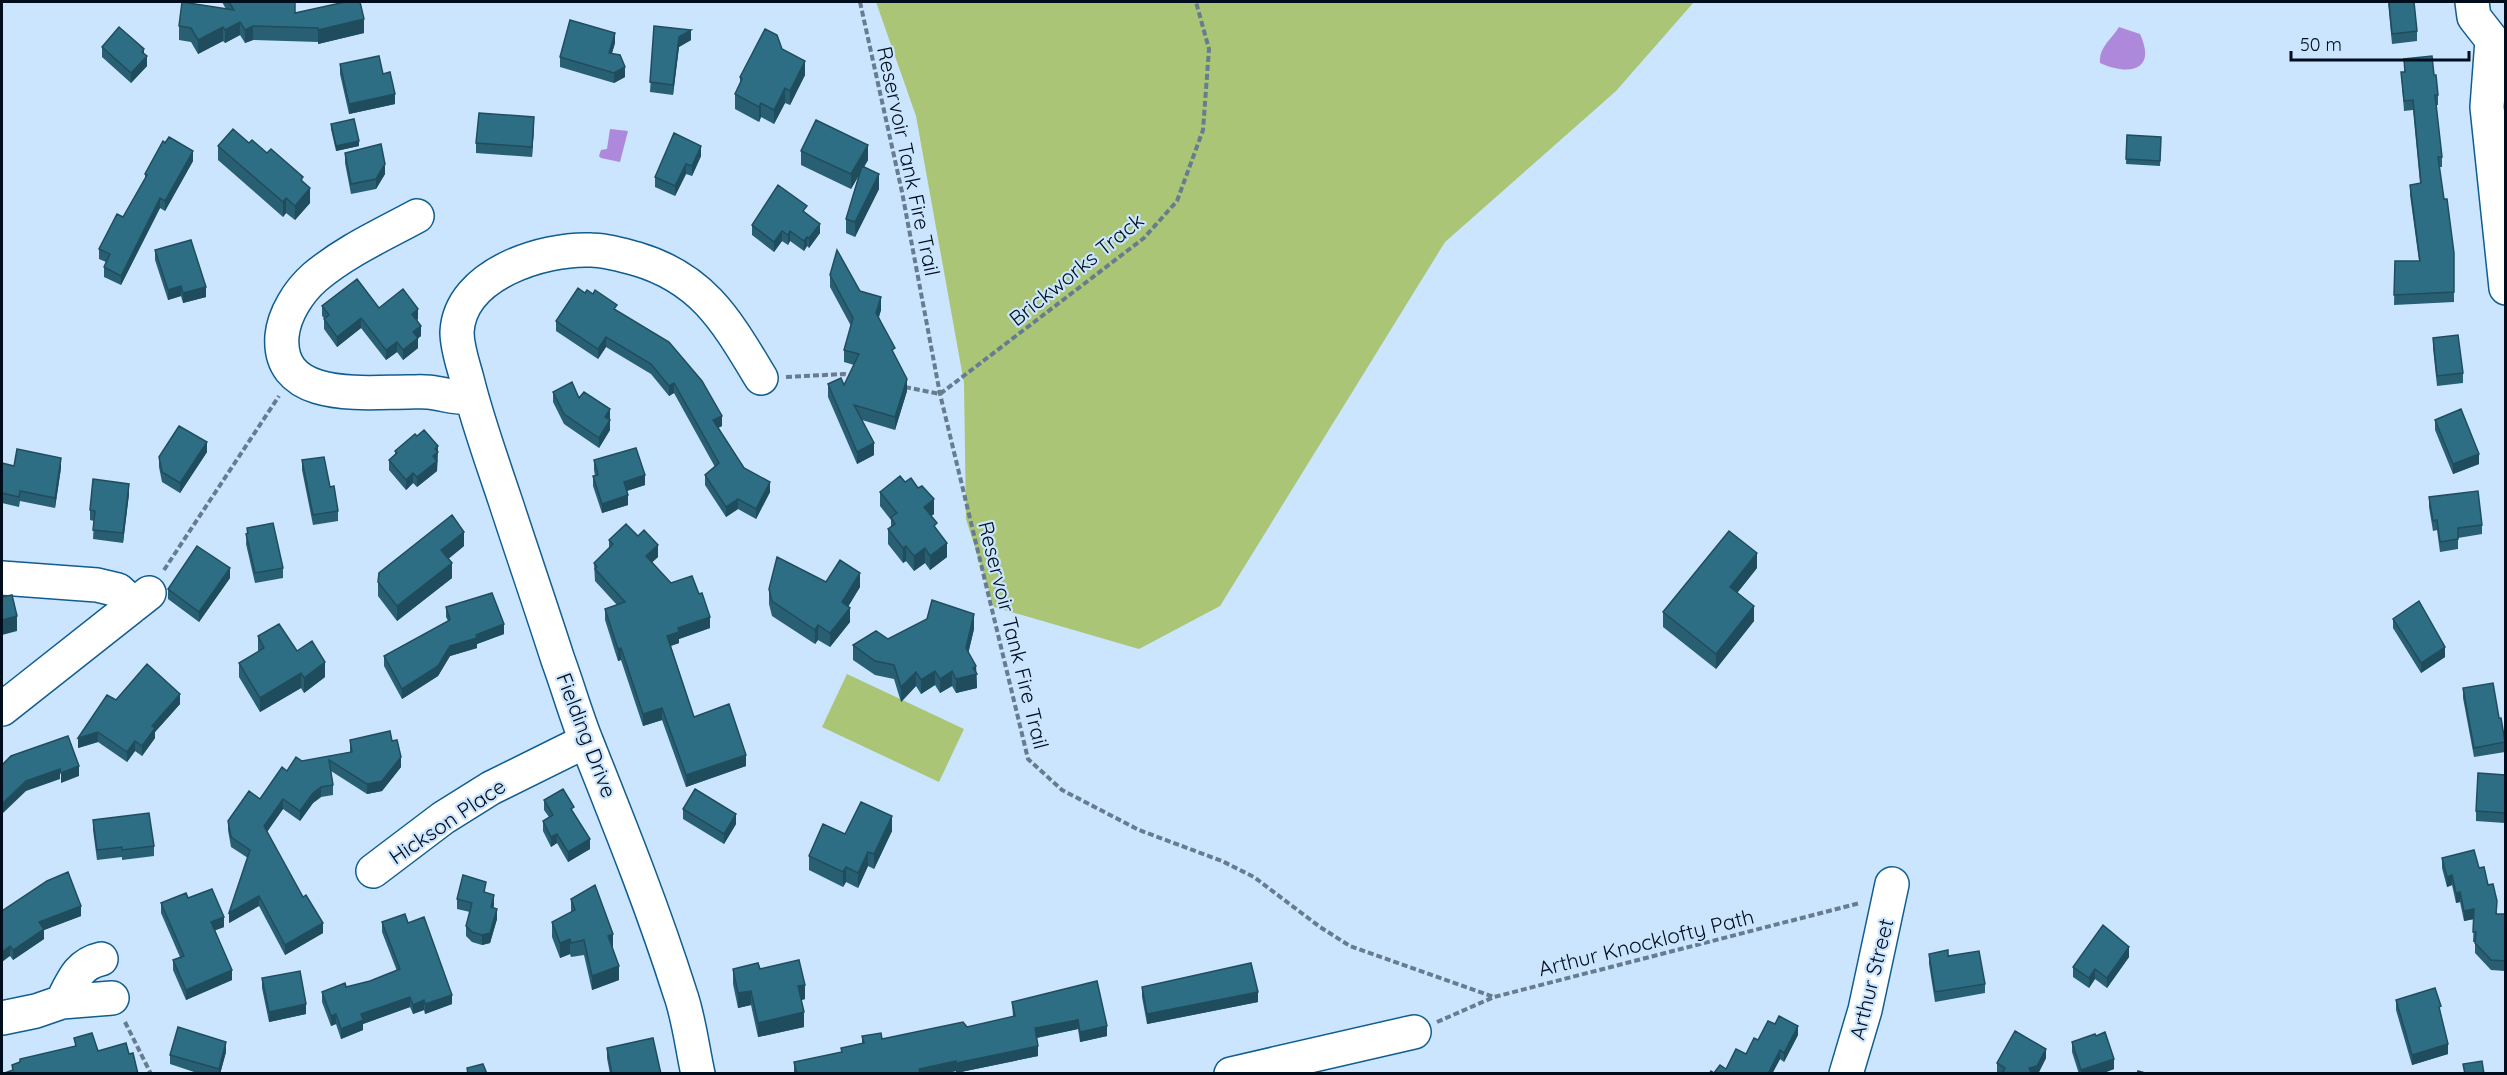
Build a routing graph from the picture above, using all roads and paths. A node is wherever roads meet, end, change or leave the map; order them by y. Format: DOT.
graph roads {
  1 [pos="860,2"];
  2 [pos="1196,2"];
  3 [pos="2472,2"];
  4 [pos="2499,42"];
  5 [pos="417,216"];
  6 [pos="2505,288"];
  7 [pos="855,376"];
  8 [pos="761,378"];
  9 [pos="301,381"];
  10 [pos="898,385"];
  11 [pos="940,394"];
  12 [pos="471,397"];
  13 [pos="2,578"];
  14 [pos="142,599"];
  15 [pos="2,709"];
  16 [pos="586,741"];
  17 [pos="373,871"];
  18 [pos="1891,890"];
  19 [pos="101,958"];
  20 [pos="1494,997"];
  21 [pos="112,998"];
  22 [pos="62,1002"];
  23 [pos="2,1017"];
  24 [pos="1414,1032"];
  25 [pos="151,1074"];
  26 [pos="698,1074"];
  27 [pos="1231,1074"];
  28 [pos="1846,1074"];
  1 -- 11 [label="path, Reservoir Tank Fire Trail"];
  2 -- 11 [label="path, Brickworks Track"];
  3 -- 4 [label="street"];
  4 -- 6 [label="street"];
  5 -- 9 [label="street"];
  7 -- 8 [label="path"];
  8 -- 12 [label="street, Fielding Drive"];
  9 -- 12 [label="street"];
  9 -- 14 [label="path"];
  10 -- 11 [label="path"];
  11 -- 20 [label="path, Reservoir Tank Fire Trail"];
  12 -- 16 [label="street, Fielding Drive"];
  13 -- 14 [label="street"];
  14 -- 15 [label="street"];
  16 -- 17 [label="street, Hickson Place"];
  16 -- 26 [label="street, Fielding Drive"];
  18 -- 20 [label="path, Arthur Knocklofty Path"];
  18 -- 28 [label="street, Arthur Street"];
  19 -- 22 [label="street"];
  20 -- 24 [label="path, Arthur Knocklofty Path"];
  21 -- 22 [label="street"];
  21 -- 25 [label="path"];
  22 -- 23 [label="street"];
  24 -- 27 [label="street"];
}
